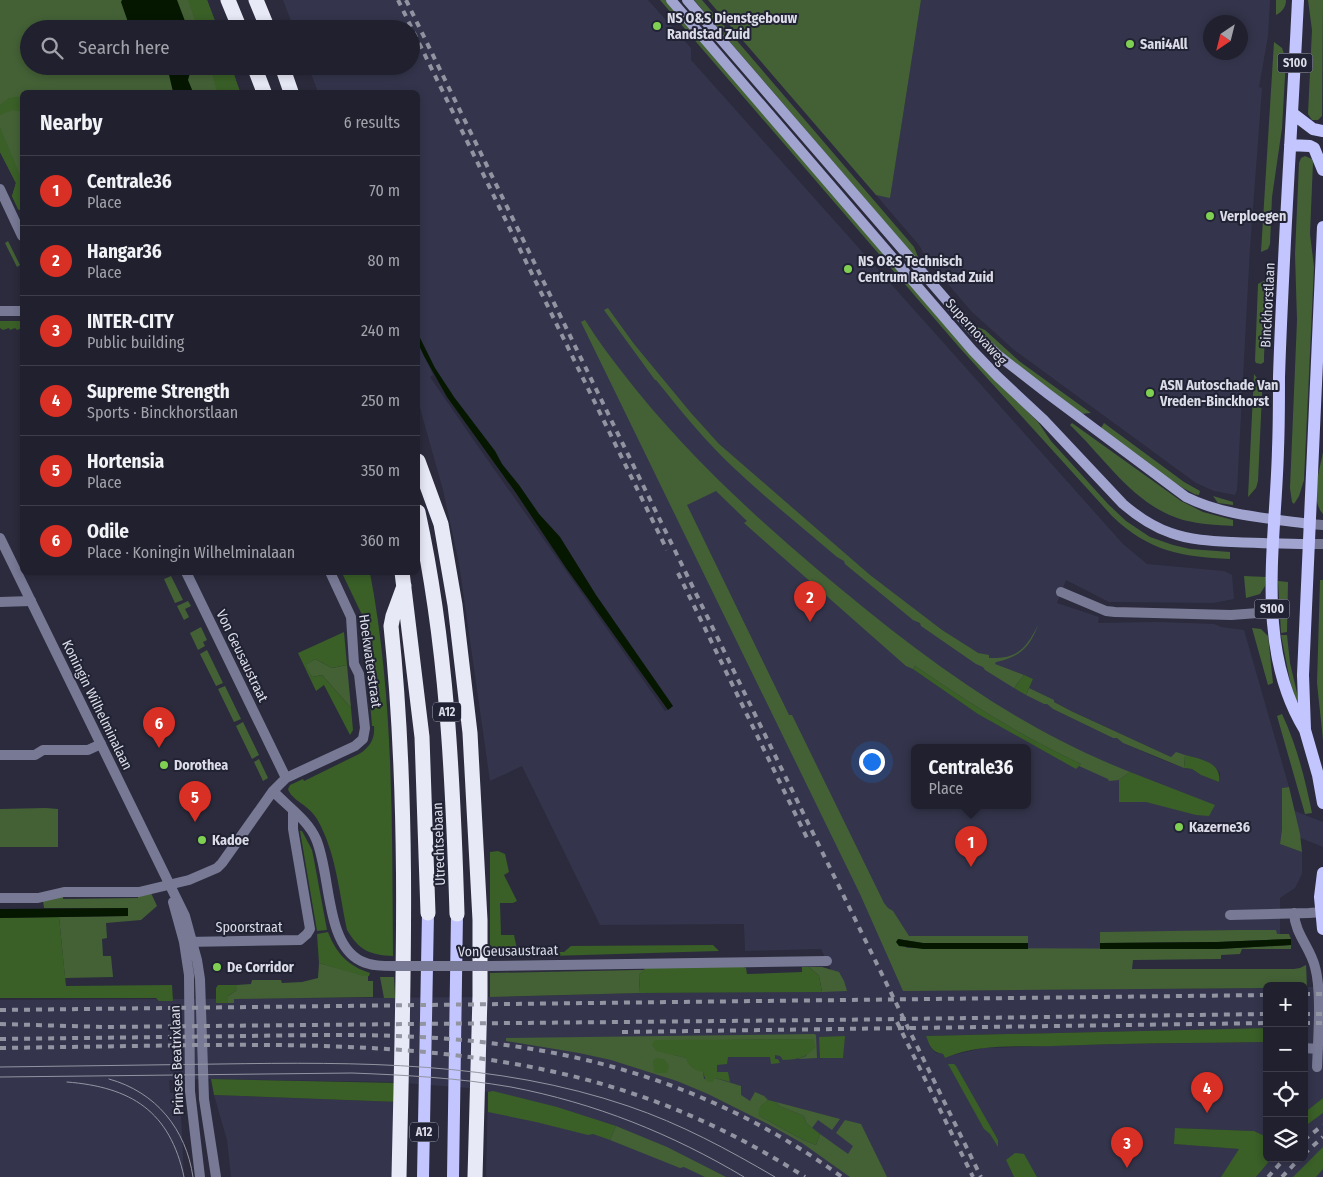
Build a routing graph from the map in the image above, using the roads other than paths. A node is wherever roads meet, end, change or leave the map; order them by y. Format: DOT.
graph roads {
  1 [pos="228,0"];
  2 [pos="256,0"];
  3 [pos="671,0"];
  4 [pos="687,0"];
  5 [pos="1298,0"];
  6 [pos="236,20"];
  7 [pos="264,20"];
  8 [pos="257,75"];
  9 [pos="285,75"];
  10 [pos="263,90"];
  11 [pos="290,90"];
  12 [pos="1292,113"];
  13 [pos="1323,130"];
  14 [pos="1290,145"];
  15 [pos="1323,170"];
  16 [pos="0,189"];
  17 [pos="1323,228"];
  18 [pos="20,232"];
  19 [pos="20,310"];
  20 [pos="0,311"];
  21 [pos="420,466"];
  22 [pos="1275,519"];
  23 [pos="420,523"];
  24 [pos="1309,524"];
  25 [pos="1323,525"];
  26 [pos="0,538"];
  27 [pos="1274,544"];
  28 [pos="1308,544"];
  29 [pos="1323,544"];
  30 [pos="187,575"];
  31 [pos="331,575"];
  32 [pos="403,579"];
  33 [pos="1061,592"];
  34 [pos="31,601"];
  35 [pos="0,602"];
  36 [pos="1272,612"];
  37 [pos="1305,730"];
  38 [pos="101,744"];
  39 [pos="0,756"];
  40 [pos="286,778"];
  41 [pos="273,791"];
  42 [pos="1323,802"];
  43 [pos="293,812"];
  44 [pos="1323,873"];
  45 [pos="169,884"];
  46 [pos="0,898"];
  47 [pos="1322,912"];
  48 [pos="428,913"];
  49 [pos="1294,913"];
  50 [pos="457,914"];
  51 [pos="1230,915"];
  52 [pos="1323,929"];
  53 [pos="188,942"];
  54 [pos="197,960"];
  55 [pos="827,961"];
  56 [pos="1308,1048"];
  57 [pos="1318,1048"];
  58 [pos="1317,1067"];
  59 [pos="200,1177"];
  60 [pos="216,1177"];
  61 [pos="399,1177"];
  62 [pos="423,1177"];
  63 [pos="452,1177"];
  64 [pos="475,1177"];
  1 -- 6 [label="highway"];
  2 -- 7 [label="highway"];
  3 -- 27 [label="main road, Supernovaweg"];
  4 -- 22 [label="main road, Supernovaweg"];
  5 -- 12 [label="main road, Binckhorstlaan / S100"];
  8 -- 10 [label="highway"];
  9 -- 11 [label="highway"];
  12 -- 13 [label="main road"];
  12 -- 14 [label="main road, Binckhorstlaan / S100"];
  14 -- 15 [label="main road"];
  14 -- 22 [label="main road, Binckhorstlaan / S100"];
  16 -- 18 [label="street"];
  17 -- 24 [label="main road, Binckhorstlaan / S100"];
  19 -- 20 [label="street"];
  21 -- 64 [label="highway, A12"];
  22 -- 24 [label="main road, Supernovaweg"];
  22 -- 27 [label="main road, Binckhorstlaan / S100"];
  23 -- 50 [label="highway, Utrechtsebaan / A12"];
  24 -- 25 [label="street"];
  24 -- 28 [label="main road, Binckhorstlaan / S100"];
  26 -- 34 [label="street, Koningin Wilhelminalaan"];
  27 -- 28 [label="main road, Supernovaweg"];
  27 -- 36 [label="main road, Binckhorstlaan / S100"];
  28 -- 29 [label="street"];
  28 -- 37 [label="main road, Binckhorstlaan / S100"];
  30 -- 40 [label="street, Von Geusaustraat"];
  31 -- 40 [label="street, Hoekwaterstraat"];
  32 -- 48 [label="highway, Utrechtsebaan / A12"];
  32 -- 61 [label="highway, A12"];
  33 -- 36 [label="street"];
  34 -- 35 [label="street"];
  34 -- 38 [label="street, Koningin Wilhelminalaan"];
  36 -- 37 [label="main road, Binckhorstlaan / S100"];
  37 -- 42 [label="main road, Binckhorstlaan / S100"];
  38 -- 39 [label="street"];
  38 -- 45 [label="street, Koningin Wilhelminalaan"];
  40 -- 41 [label="street"];
  41 -- 43 [label="street, Von Geusaustraat"];
  41 -- 45 [label="street"];
  43 -- 53 [label="street, Spoorstraat"];
  43 -- 55 [label="street, Von Geusaustraat, bridge"];
  44 -- 47 [label="main road"];
  45 -- 46 [label="street"];
  45 -- 53 [label="street, Koningin Wilhelminalaan"];
  47 -- 49 [label="street"];
  47 -- 52 [label="main road"];
  48 -- 62 [label="main road, Utrechtsebaan / A12"];
  49 -- 51 [label="street"];
  49 -- 57 [label="street"];
  50 -- 63 [label="main road, Utrechtsebaan / A12"];
  53 -- 54 [label="street, Koningin Wilhelminalaan"];
  53 -- 59 [label="street, Prinses Beatrixlaan"];
  54 -- 60 [label="street, Prinses Beatrixlaan"];
  56 -- 57 [label="street"];
  57 -- 58 [label="street"];
}
